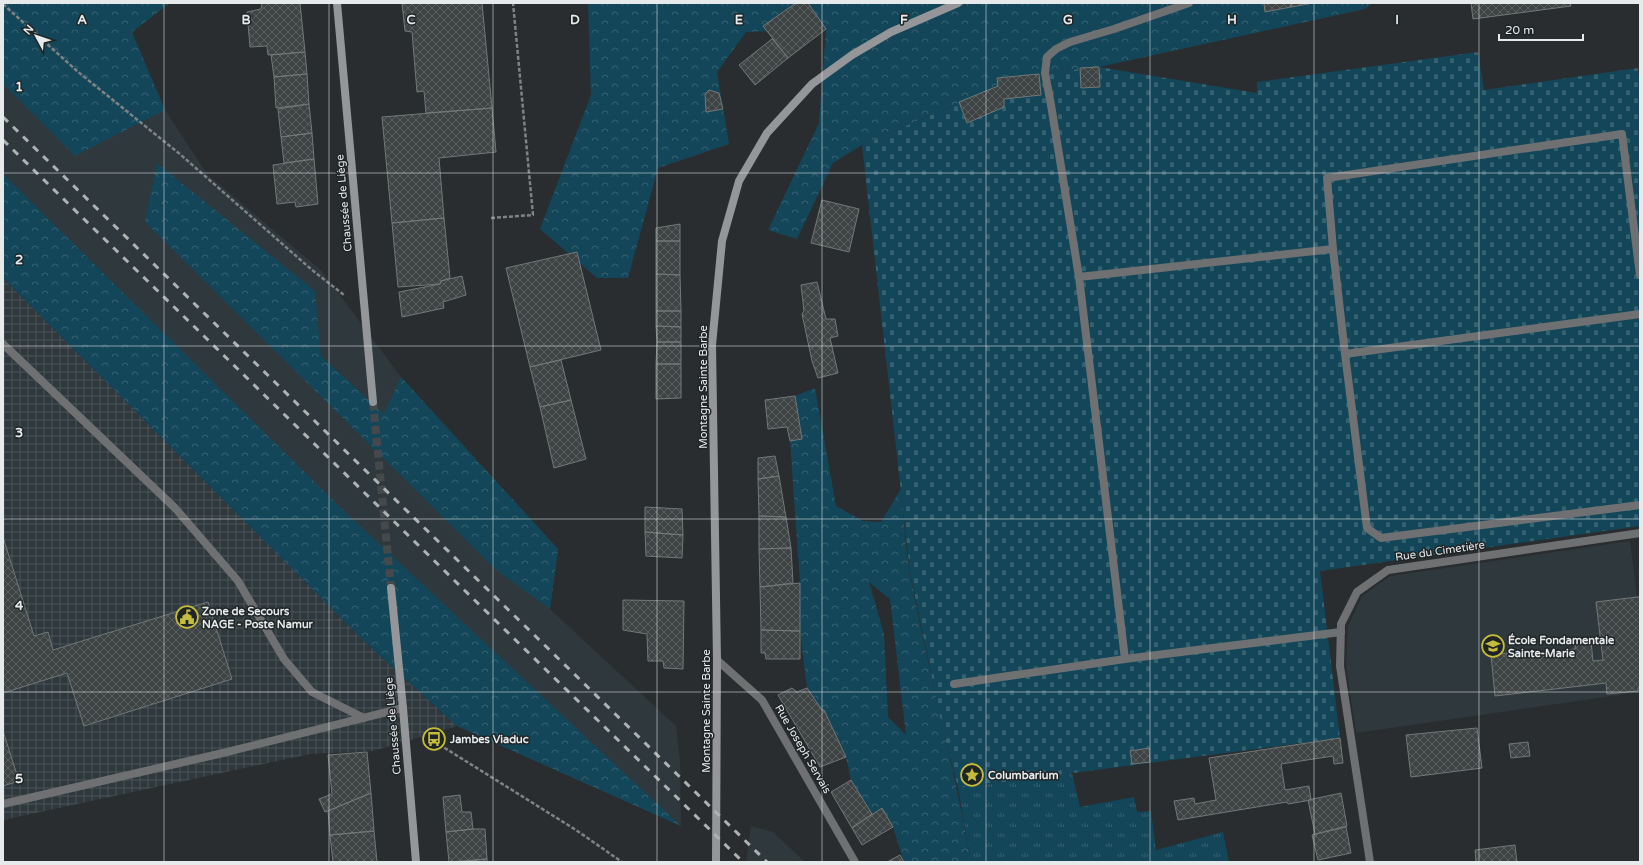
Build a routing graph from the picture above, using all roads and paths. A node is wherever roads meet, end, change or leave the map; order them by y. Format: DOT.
graph roads {
  1 [pos="337,3"];
  2 [pos="513,3"];
  3 [pos="958,3"];
  4 [pos="1189,3"];
  5 [pos="3,4"];
  6 [pos="491,218"];
  7 [pos="1333,249"];
  8 [pos="1640,275"];
  9 [pos="1079,277"];
  10 [pos="365,312"];
  11 [pos="1640,314"];
  12 [pos="3,344"];
  13 [pos="1345,354"];
  14 [pos="373,402"];
  15 [pos="1640,505"];
  16 [pos="1640,533"];
  17 [pos="391,588"];
  18 [pos="1341,632"];
  19 [pos="1125,659"];
  20 [pos="717,660"];
  21 [pos="954,684"];
  22 [pos="403,708"];
  23 [pos="364,718"];
  24 [pos="404,723"];
  25 [pos="3,804"];
  26 [pos="416,862"];
  27 [pos="622,862"];
  28 [pos="716,862"];
  29 [pos="855,862"];
  30 [pos="1370,862"];
  1 -- 10 [label="main road, Chaussée de Liège"];
  2 -- 6 [label="path"];
  3 -- 20 [label="main road, Montagne Sainte Barbe"];
  4 -- 9 [label="street"];
  5 -- 10 [label="path"];
  7 -- 8 [label="street"];
  7 -- 9 [label="street"];
  7 -- 13 [label="street"];
  9 -- 19 [label="street"];
  10 -- 14 [label="main road, Chaussée de Liège"];
  11 -- 13 [label="street"];
  12 -- 23 [label="street"];
  13 -- 15 [label="street"];
  16 -- 18 [label="street, Rue du Cimetière"];
  17 -- 22 [label="main road, Chaussée de Liège"];
  18 -- 19 [label="street"];
  18 -- 30 [label="street, Rue du Cimetière"];
  19 -- 21 [label="street"];
  20 -- 28 [label="main road, Montagne Sainte Barbe"];
  20 -- 29 [label="street, Rue Joseph Servais"];
  22 -- 23 [label="street"];
  22 -- 24 [label="main road, Chaussée de Liège"];
  23 -- 25 [label="street"];
  24 -- 26 [label="main road, Chaussée de Liège"];
  24 -- 27 [label="path"];
}
